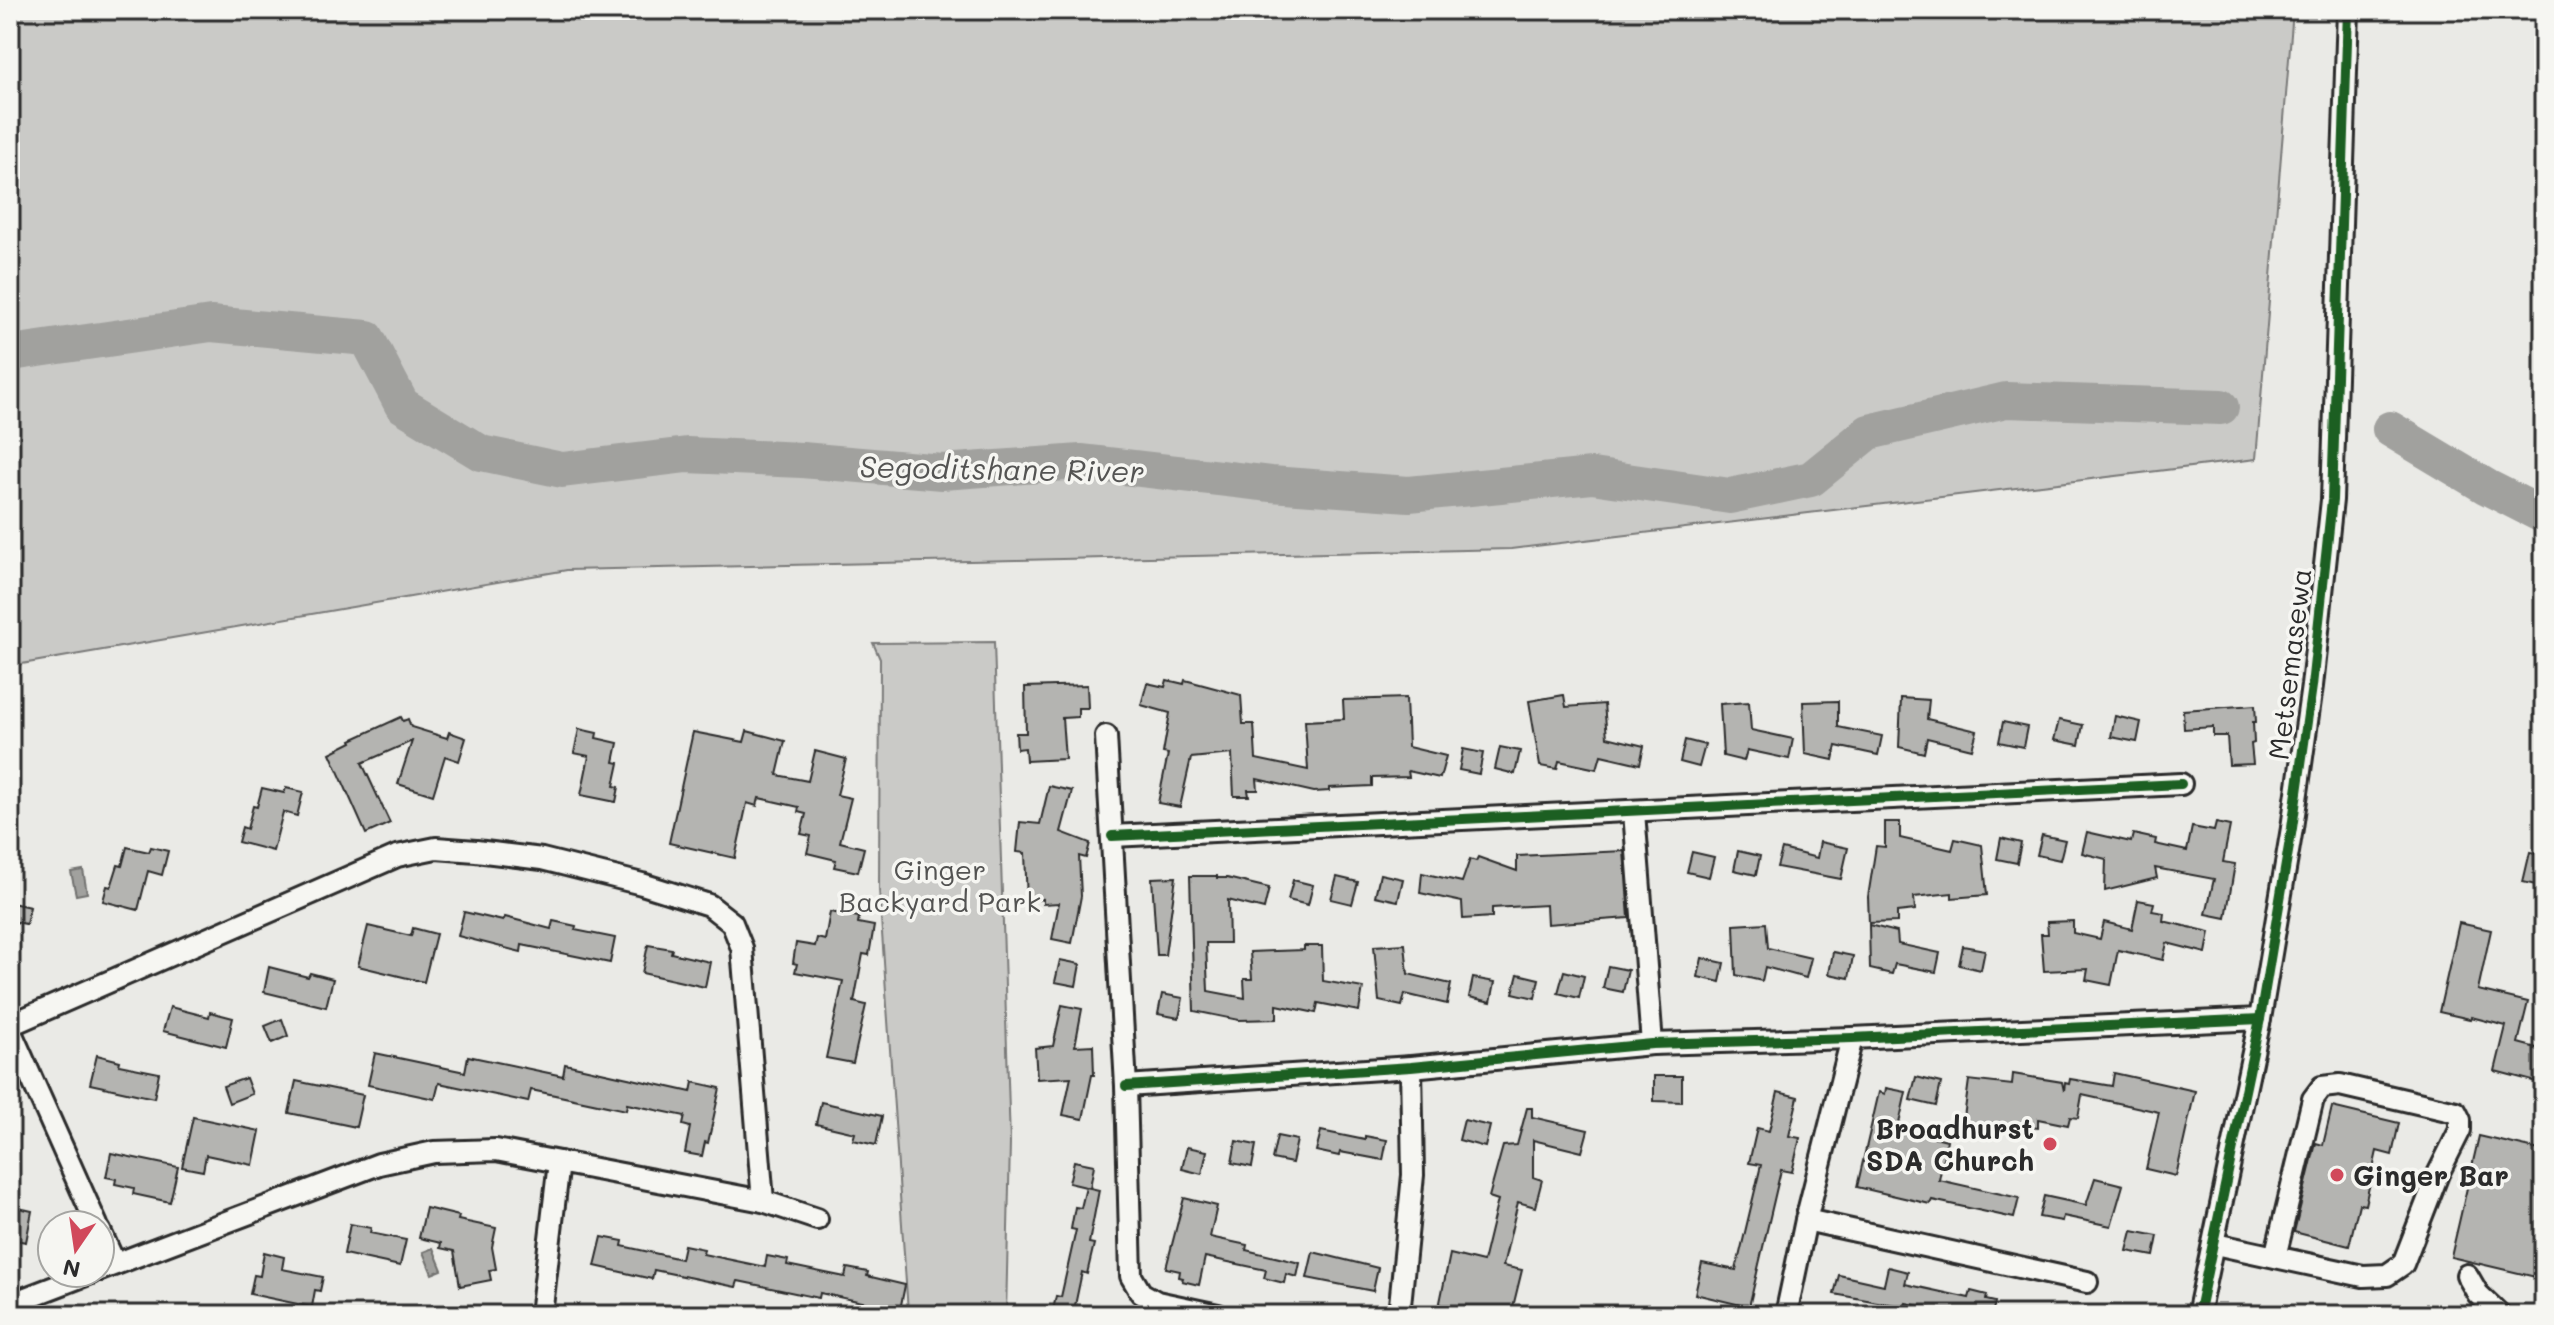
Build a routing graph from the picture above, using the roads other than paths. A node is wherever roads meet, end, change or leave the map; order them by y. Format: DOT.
graph roads {
  1 [pos="2348,10"];
  2 [pos="1106,736"];
  3 [pos="2181,784"];
  4 [pos="1634,812"];
  5 [pos="1112,836"];
  6 [pos="2260,1019"];
  7 [pos="10,1028"];
  8 [pos="1852,1038"];
  9 [pos="1652,1044"];
  10 [pos="1411,1067"];
  11 [pos="1126,1086"];
  12 [pos="559,1162"];
  13 [pos="763,1201"];
  14 [pos="90,1209"];
  15 [pos="817,1219"];
  16 [pos="1806,1220"];
  17 [pos="2215,1244"];
  18 [pos="2275,1257"];
  19 [pos="116,1264"];
  20 [pos="2467,1275"];
  21 [pos="2087,1282"];
  22 [pos="49,1289"];
  23 [pos="10,1304"];
  24 [pos="541,1315"];
  25 [pos="1218,1315"];
  26 [pos="1399,1315"];
  27 [pos="1786,1315"];
  28 [pos="2198,1315"];
  29 [pos="2500,1315"];
  1 -- 6 [label="street, Metsemasewa"];
  2 -- 5 [label="street"];
  3 -- 4 [label="street"];
  4 -- 5 [label="street"];
  4 -- 9 [label="street"];
  5 -- 11 [label="street"];
  6 -- 8 [label="street"];
  6 -- 17 [label="street, Metsemasewa"];
  7 -- 13 [label="street"];
  7 -- 14 [label="street"];
  8 -- 9 [label="street"];
  8 -- 16 [label="street"];
  9 -- 10 [label="street"];
  10 -- 11 [label="street"];
  10 -- 26 [label="street"];
  11 -- 25 [label="street"];
  12 -- 13 [label="street"];
  12 -- 19 [label="street"];
  12 -- 24 [label="street"];
  13 -- 15 [label="street"];
  16 -- 21 [label="street"];
  16 -- 27 [label="street"];
  17 -- 18 [label="street"];
  17 -- 28 [label="street, Metsemasewa"];
  18 -- 18 [label="street"];
  20 -- 29 [label="street"];
  22 -- 23 [label="street"];
}
